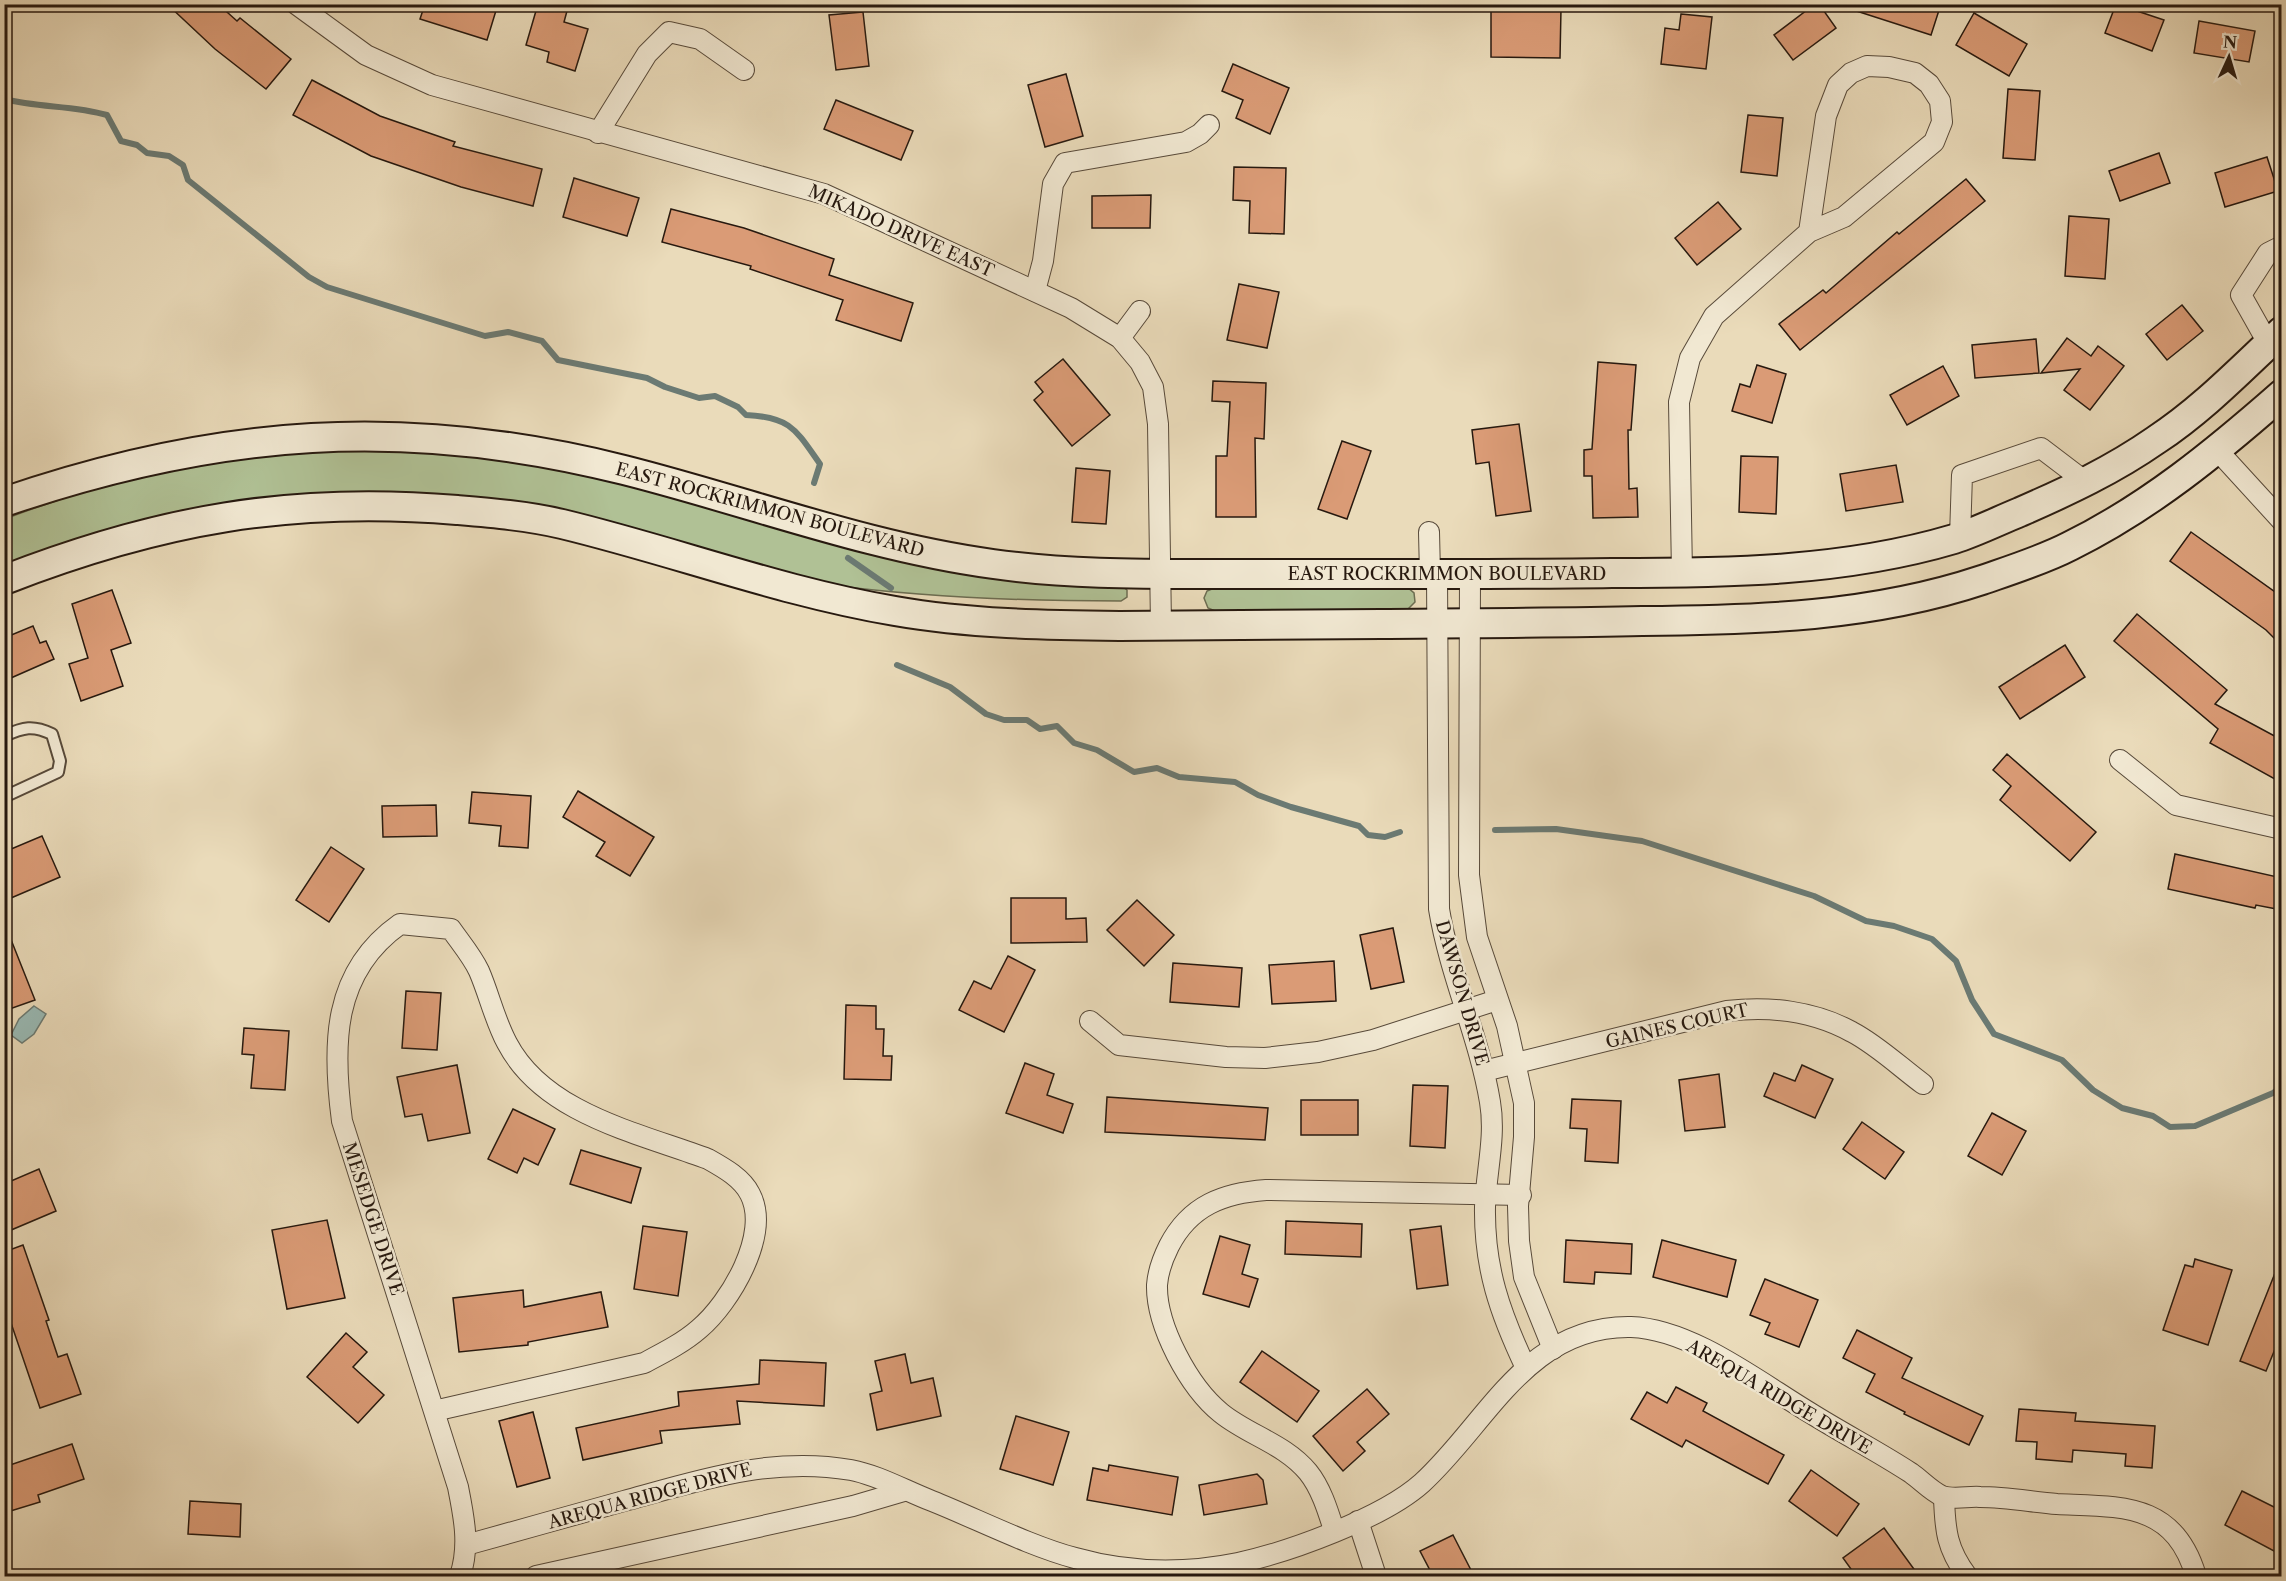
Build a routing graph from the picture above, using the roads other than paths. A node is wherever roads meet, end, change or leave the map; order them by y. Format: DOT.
graph roads {
  1 [pos="296,4"];
  2 [pos="744,70"];
  3 [pos="1209,125"];
  4 [pos="598,133"];
  5 [pos="1809,232"];
  6 [pos="2282,246"];
  7 [pos="1035,291"];
  8 [pos="1140,311"];
  9 [pos="2275,337"];
  10 [pos="1120,338"];
  11 [pos="2282,394"];
  12 [pos="2218,451"];
  13 [pos="2087,483"];
  14 [pos="4,502"];
  15 [pos="2282,521"];
  16 [pos="1429,532"];
  17 [pos="1960,537"];
  18 [pos="1682,573"];
  19 [pos="1160,574"];
  20 [pos="1434,574"];
  21 [pos="1470,574"];
  22 [pos="4,580"];
  23 [pos="1437,623"];
  24 [pos="1470,624"];
  25 [pos="1161,626"];
  26 [pos="4,736"];
  27 [pos="2120,760"];
  28 [pos="4,797"];
  29 [pos="2282,829"];
  30 [pos="1497,1000"];
  31 [pos="1466,1011"];
  32 [pos="1089,1021"];
  33 [pos="1516,1064"];
  34 [pos="1484,1071"];
  35 [pos="1923,1084"];
  36 [pos="1487,1193"];
  37 [pos="1521,1195"];
  38 [pos="1552,1349"];
  39 [pos="1526,1368"];
  40 [pos="434,1411"];
  41 [pos="904,1491"];
  42 [pos="1944,1497"];
  43 [pos="1358,1521"];
  44 [pos="1334,1530"];
  45 [pos="466,1545"];
  46 [pos="460,1576"];
  47 [pos="536,1576"];
  48 [pos="1376,1576"];
  49 [pos="1967,1576"];
  50 [pos="2196,1576"];
  1 -- 4 [label="street, MIKADO DRIVE EAST"];
  2 -- 4 [label="street"];
  3 -- 7 [label="street"];
  4 -- 7 [label="street, MIKADO DRIVE EAST"];
  5 -- 5 [label="street"];
  5 -- 18 [label="street"];
  6 -- 9 [label="street"];
  7 -- 10 [label="street, MIKADO DRIVE EAST"];
  8 -- 10 [label="street"];
  9 -- 13 [label="main road, EAST ROCKRIMMON BOULEVARD"];
  10 -- 19 [label="street, MIKADO DRIVE EAST"];
  11 -- 12 [label="main road"];
  12 -- 15 [label="street"];
  12 -- 24 [label="main road"];
  13 -- 17 [label="main road, EAST ROCKRIMMON BOULEVARD"];
  13 -- 17 [label="street"];
  14 -- 19 [label="main road, EAST ROCKRIMMON BOULEVARD"];
  16 -- 20 [label="street, DAWSON DRIVE"];
  17 -- 18 [label="main road, EAST ROCKRIMMON BOULEVARD"];
  18 -- 21 [label="main road, EAST ROCKRIMMON BOULEVARD"];
  19 -- 20 [label="main road, EAST ROCKRIMMON BOULEVARD"];
  19 -- 25 [label="street, MIKADO DRIVE EAST"];
  20 -- 21 [label="main road, EAST ROCKRIMMON BOULEVARD"];
  20 -- 23 [label="street, DAWSON DRIVE"];
  21 -- 24 [label="street, DAWSON DRIVE"];
  22 -- 25 [label="main road"];
  23 -- 24 [label="main road"];
  23 -- 25 [label="main road"];
  23 -- 31 [label="street, DAWSON DRIVE"];
  24 -- 30 [label="street, DAWSON DRIVE"];
  26 -- 28 [label="lane"];
  27 -- 29 [label="street"];
  30 -- 31 [label="street"];
  30 -- 33 [label="street, DAWSON DRIVE"];
  31 -- 32 [label="street"];
  31 -- 34 [label="street, DAWSON DRIVE"];
  33 -- 34 [label="street, GAINES COURT"];
  33 -- 35 [label="street, GAINES COURT"];
  33 -- 37 [label="street, DAWSON DRIVE"];
  34 -- 36 [label="street, DAWSON DRIVE"];
  36 -- 37 [label="street"];
  36 -- 39 [label="street, DAWSON DRIVE"];
  36 -- 44 [label="street"];
  37 -- 38 [label="street, DAWSON DRIVE"];
  38 -- 39 [label="street, AREQUA RIDGE DRIVE"];
  38 -- 42 [label="street, AREQUA RIDGE DRIVE"];
  39 -- 43 [label="street, AREQUA RIDGE DRIVE"];
  40 -- 40 [label="street, MESEDGE DRIVE"];
  40 -- 45 [label="street, MESEDGE DRIVE"];
  41 -- 44 [label="street, AREQUA RIDGE DRIVE"];
  41 -- 45 [label="street, AREQUA RIDGE DRIVE"];
  41 -- 47 [label="street"];
  42 -- 49 [label="street"];
  42 -- 50 [label="street"];
  43 -- 44 [label="street, AREQUA RIDGE DRIVE"];
  43 -- 48 [label="street"];
  45 -- 46 [label="street, MESEDGE DRIVE"];
}
